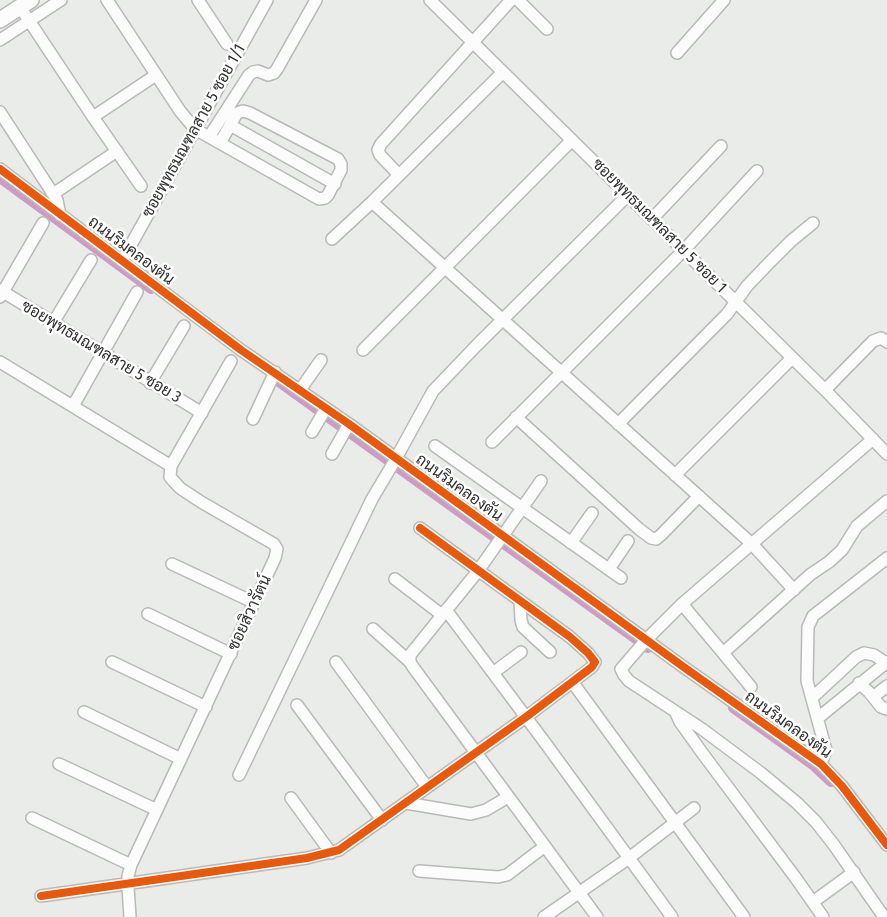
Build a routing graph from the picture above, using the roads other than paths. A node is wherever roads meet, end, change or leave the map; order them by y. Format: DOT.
graph roads {
  1 [pos="60,0"];
  2 [pos="107,0"];
  3 [pos="198,0"];
  4 [pos="267,0"];
  5 [pos="316,0"];
  6 [pos="430,0"];
  7 [pos="512,0"];
  8 [pos="518,0"];
  9 [pos="724,0"];
  10 [pos="26,4"];
  11 [pos="0,20"];
  12 [pos="29,20"];
  13 [pos="547,29"];
  14 [pos="0,40"];
  15 [pos="473,42"];
  16 [pos="227,44"];
  17 [pos="677,53"];
  18 [pos="503,72"];
  19 [pos="156,75"];
  20 [pos="0,112"];
  21 [pos="92,117"];
  22 [pos="230,125"];
  23 [pos="195,129"];
  24 [pos="215,140"];
  25 [pos="572,140"];
  26 [pos="721,146"];
  27 [pos="117,152"];
  28 [pos="0,169"];
  29 [pos="757,171"];
  30 [pos="399,175"];
  31 [pos="335,184"];
  32 [pos="141,186"];
  33 [pos="53,194"];
  34 [pos="628,195"];
  35 [pos="372,202"];
  36 [pos="60,215"];
  37 [pos="652,219"];
  38 [pos="43,223"];
  39 [pos="813,223"];
  40 [pos="332,239"];
  41 [pos="684,250"];
  42 [pos="91,260"];
  43 [pos="122,262"];
  44 [pos="444,269"];
  45 [pos="137,292"];
  46 [pos="1,293"];
  47 [pos="736,303"];
  48 [pos="502,320"];
  49 [pos="53,323"];
  50 [pos="184,326"];
  51 [pos="887,342"];
  52 [pos="363,350"];
  53 [pos="102,354"];
  54 [pos="792,358"];
  55 [pos="231,360"];
  56 [pos="321,360"];
  57 [pos="0,362"];
  58 [pos="560,373"];
  59 [pos="273,377"];
  60 [pos="150,383"];
  61 [pos="300,390"];
  62 [pos="825,390"];
  63 [pos="73,406"];
  64 [pos="202,413"];
  65 [pos="323,413"];
  66 [pos="516,417"];
  67 [pos="253,419"];
  68 [pos="618,424"];
  69 [pos="346,429"];
  70 [pos="312,432"];
  71 [pos="873,439"];
  72 [pos="492,442"];
  73 [pos="435,446"];
  74 [pos="332,454"];
  75 [pos="887,454"];
  76 [pos="393,464"];
  77 [pos="171,466"];
  78 [pos="676,475"];
  79 [pos="541,481"];
  80 [pos="699,496"];
  81 [pos="887,501"];
  82 [pos="522,509"];
  83 [pos="592,513"];
  84 [pos="420,528"];
  85 [pos="501,540"];
  86 [pos="628,541"];
  87 [pos="571,543"];
  88 [pos="752,544"];
  89 [pos="887,558"];
  90 [pos="172,564"];
  91 [pos="478,570"];
  92 [pos="609,570"];
  93 [pos="621,578"];
  94 [pos="395,579"];
  95 [pos="794,590"];
  96 [pos="520,601"];
  97 [pos="255,603"];
  98 [pos="682,604"];
  99 [pos="444,612"];
  100 [pos="148,614"];
  101 [pos="373,630"];
  102 [pos="644,641"];
  103 [pos="521,652"];
  104 [pos="550,652"];
  105 [pos="723,653"];
  106 [pos="230,654"];
  107 [pos="112,662"];
  108 [pos="336,662"];
  109 [pos="410,662"];
  110 [pos="886,663"];
  111 [pos="493,673"];
  112 [pos="573,683"];
  113 [pos="859,683"];
  114 [pos="887,686"];
  115 [pos="751,687"];
  116 [pos="873,697"];
  117 [pos="812,698"];
  118 [pos="297,705"];
  119 [pos="206,706"];
  120 [pos="887,709"];
  121 [pos="675,711"];
  122 [pos="84,712"];
  123 [pos="526,717"];
  124 [pos="818,718"];
  125 [pos="476,753"];
  126 [pos="181,759"];
  127 [pos="58,764"];
  128 [pos="821,764"];
  129 [pos="239,774"];
  130 [pos="427,787"];
  131 [pos="508,797"];
  132 [pos="291,798"];
  133 [pos="406,803"];
  134 [pos="694,808"];
  135 [pos="157,810"];
  136 [pos="32,818"];
  137 [pos="382,820"];
  138 [pos="675,824"];
  139 [pos="887,845"];
  140 [pos="545,846"];
  141 [pos="330,853"];
  142 [pos="629,858"];
  143 [pos="131,865"];
  144 [pos="419,871"];
  145 [pos="854,872"];
  146 [pos="128,883"];
  147 [pos="579,892"];
  148 [pos="41,896"];
  149 [pos="813,902"];
  150 [pos="130,917"];
  151 [pos="544,917"];
  152 [pos="597,917"];
  153 [pos="672,917"];
  154 [pos="744,917"];
  155 [pos="823,917"];
  156 [pos="884,917"];
  1 -- 12 [label="street"];
  2 -- 19 [label="street"];
  3 -- 16 [label="street"];
  4 -- 23 [label="street, ซอยพุทธมณฑลสาย 5 ซอย 1/1"];
  5 -- 24 [label="street"];
  6 -- 15 [label="street, ซอยพุทธมณฑลสาย 5 ซอย 1"];
  7 -- 15 [label="street"];
  8 -- 13 [label="street"];
  9 -- 17 [label="street"];
  10 -- 11 [label="main road"];
  10 -- 12 [label="street"];
  12 -- 14 [label="street"];
  12 -- 21 [label="street"];
  15 -- 18 [label="street, ซอยพุทธมณฑลสาย 5 ซอย 1"];
  15 -- 30 [label="street"];
  18 -- 25 [label="street, ซอยพุทธมณฑลสาย 5 ซอย 1"];
  18 -- 30 [label="street"];
  19 -- 21 [label="street"];
  19 -- 23 [label="street"];
  20 -- 33 [label="street"];
  21 -- 27 [label="street"];
  22 -- 24 [label="street"];
  22 -- 31 [label="street"];
  22 -- 31 [label="street"];
  23 -- 24 [label="street"];
  23 -- 43 [label="street, ซอยพุทธมณฑลสาย 5 ซอย 1/1"];
  24 -- 31 [label="street"];
  25 -- 34 [label="street, ซอยพุทธมณฑลสาย 5 ซอย 1"];
  25 -- 44 [label="street"];
  26 -- 37 [label="street"];
  27 -- 32 [label="street"];
  27 -- 33 [label="street"];
  28 -- 36 [label="street, ถนนริมคลองตัน"];
  29 -- 41 [label="street"];
  30 -- 35 [label="street"];
  33 -- 36 [label="street"];
  34 -- 37 [label="street, ซอยพุทธมณฑลสาย 5 ซอย 1"];
  34 -- 48 [label="street"];
  35 -- 40 [label="street"];
  35 -- 44 [label="street"];
  36 -- 43 [label="street, ถนนริมคลองตัน"];
  37 -- 41 [label="street, ซอยพุทธมณฑลสาย 5 ซอย 1"];
  38 -- 46 [label="street"];
  39 -- 47 [label="street"];
  41 -- 47 [label="street, ซอยพุทธมณฑลสาย 5 ซอย 1"];
  41 -- 58 [label="street"];
  42 -- 49 [label="street"];
  43 -- 59 [label="street, ถนนริมคลองตัน"];
  44 -- 48 [label="street"];
  44 -- 52 [label="street"];
  45 -- 53 [label="street"];
  46 -- 49 [label="street, ซอยพุทธมณฑลสาย 5 ซอย 3"];
  47 -- 54 [label="street, ซอยพุทธมณฑลสาย 5 ซอย 1"];
  47 -- 68 [label="street"];
  48 -- 58 [label="street"];
  48 -- 76 [label="street"];
  49 -- 53 [label="street, ซอยพุทธมณฑลสาย 5 ซอย 3"];
  50 -- 60 [label="street"];
  51 -- 62 [label="street"];
  53 -- 60 [label="street, ซอยพุทธมณฑลสาย 5 ซอย 3"];
  53 -- 63 [label="street"];
  54 -- 62 [label="street, ซอยพุทธมณฑลสาย 5 ซอย 1"];
  54 -- 78 [label="street"];
  55 -- 64 [label="street"];
  56 -- 61 [label="street"];
  57 -- 63 [label="street"];
  58 -- 66 [label="street"];
  58 -- 68 [label="street"];
  59 -- 61 [label="street, ถนนริมคลองตัน"];
  59 -- 67 [label="street"];
  60 -- 64 [label="street, ซอยพุทธมณฑลสาย 5 ซอย 3"];
  61 -- 65 [label="street, ถนนริมคลองตัน"];
  62 -- 71 [label="street, ซอยพุทธมณฑลสาย 5 ซอย 1"];
  63 -- 77 [label="street"];
  64 -- 77 [label="street"];
  65 -- 69 [label="street, ถนนริมคลองตัน"];
  65 -- 70 [label="street"];
  66 -- 72 [label="street"];
  66 -- 80 [label="street"];
  68 -- 78 [label="street"];
  69 -- 74 [label="street"];
  69 -- 76 [label="street, ถนนริมคลองตัน"];
  71 -- 75 [label="street, ซอยพุทธมณฑลสาย 5 ซอย 1"];
  71 -- 88 [label="street"];
  73 -- 82 [label="street"];
  76 -- 85 [label="street, ถนนริมคลองตัน"];
  76 -- 129 [label="street"];
  77 -- 97 [label="street, ซอยสิวารัตน์"];
  78 -- 80 [label="street"];
  79 -- 82 [label="street"];
  80 -- 88 [label="street"];
  81 -- 95 [label="street"];
  82 -- 85 [label="street"];
  82 -- 87 [label="street"];
  83 -- 87 [label="street"];
  84 -- 91 [label="street"];
  85 -- 91 [label="street"];
  85 -- 102 [label="street, ถนนริมคลองตัน"];
  86 -- 92 [label="street"];
  87 -- 92 [label="street"];
  88 -- 95 [label="street"];
  88 -- 98 [label="street"];
  89 -- 117 [label="street"];
  90 -- 97 [label="street"];
  91 -- 96 [label="street"];
  91 -- 99 [label="street"];
  92 -- 93 [label="street"];
  94 -- 99 [label="street"];
  95 -- 105 [label="street"];
  96 -- 104 [label="street"];
  96 -- 112 [label="street"];
  97 -- 106 [label="street, ซอยสิวารัตน์"];
  98 -- 102 [label="street"];
  98 -- 105 [label="street"];
  99 -- 109 [label="street"];
  99 -- 111 [label="street"];
  100 -- 106 [label="street"];
  101 -- 109 [label="street"];
  102 -- 121 [label="street"];
  102 -- 128 [label="street, ถนนริมคลองตัน"];
  103 -- 111 [label="street"];
  105 -- 115 [label="street"];
  106 -- 119 [label="street, ซอยสิวารัตน์"];
  107 -- 119 [label="street"];
  108 -- 130 [label="street"];
  109 -- 125 [label="street"];
  110 -- 113 [label="street"];
  110 -- 117 [label="street"];
  111 -- 123 [label="street"];
  112 -- 123 [label="street"];
  112 -- 138 [label="street"];
  113 -- 116 [label="street"];
  113 -- 124 [label="street"];
  114 -- 116 [label="street"];
  116 -- 120 [label="street"];
  117 -- 124 [label="street"];
  118 -- 137 [label="street"];
  119 -- 126 [label="street, ซอยสิวารัตน์"];
  121 -- 145 [label="street"];
  121 -- 149 [label="street"];
  122 -- 126 [label="street"];
  123 -- 125 [label="street"];
  123 -- 142 [label="street"];
  124 -- 128 [label="street"];
  125 -- 130 [label="street"];
  125 -- 131 [label="street"];
  126 -- 135 [label="street, ซอยสิวารัตน์"];
  127 -- 135 [label="street"];
  128 -- 139 [label="street, ถนนริมคลองตัน"];
  130 -- 133 [label="street"];
  131 -- 133 [label="street"];
  131 -- 140 [label="street"];
  132 -- 141 [label="street"];
  133 -- 137 [label="street"];
  134 -- 138 [label="street"];
  135 -- 143 [label="street, ซอยสิวารัตน์"];
  136 -- 143 [label="street"];
  137 -- 141 [label="street"];
  138 -- 142 [label="street"];
  138 -- 154 [label="street"];
  140 -- 144 [label="street"];
  140 -- 147 [label="street"];
  141 -- 146 [label="street"];
  142 -- 147 [label="street"];
  142 -- 153 [label="street"];
  143 -- 146 [label="street, ซอยสิวารัตน์"];
  145 -- 149 [label="street"];
  145 -- 156 [label="street"];
  146 -- 148 [label="street"];
  146 -- 150 [label="street, ซอยสิวารัตน์"];
  147 -- 151 [label="street"];
  147 -- 152 [label="street"];
  149 -- 155 [label="street"];
}
